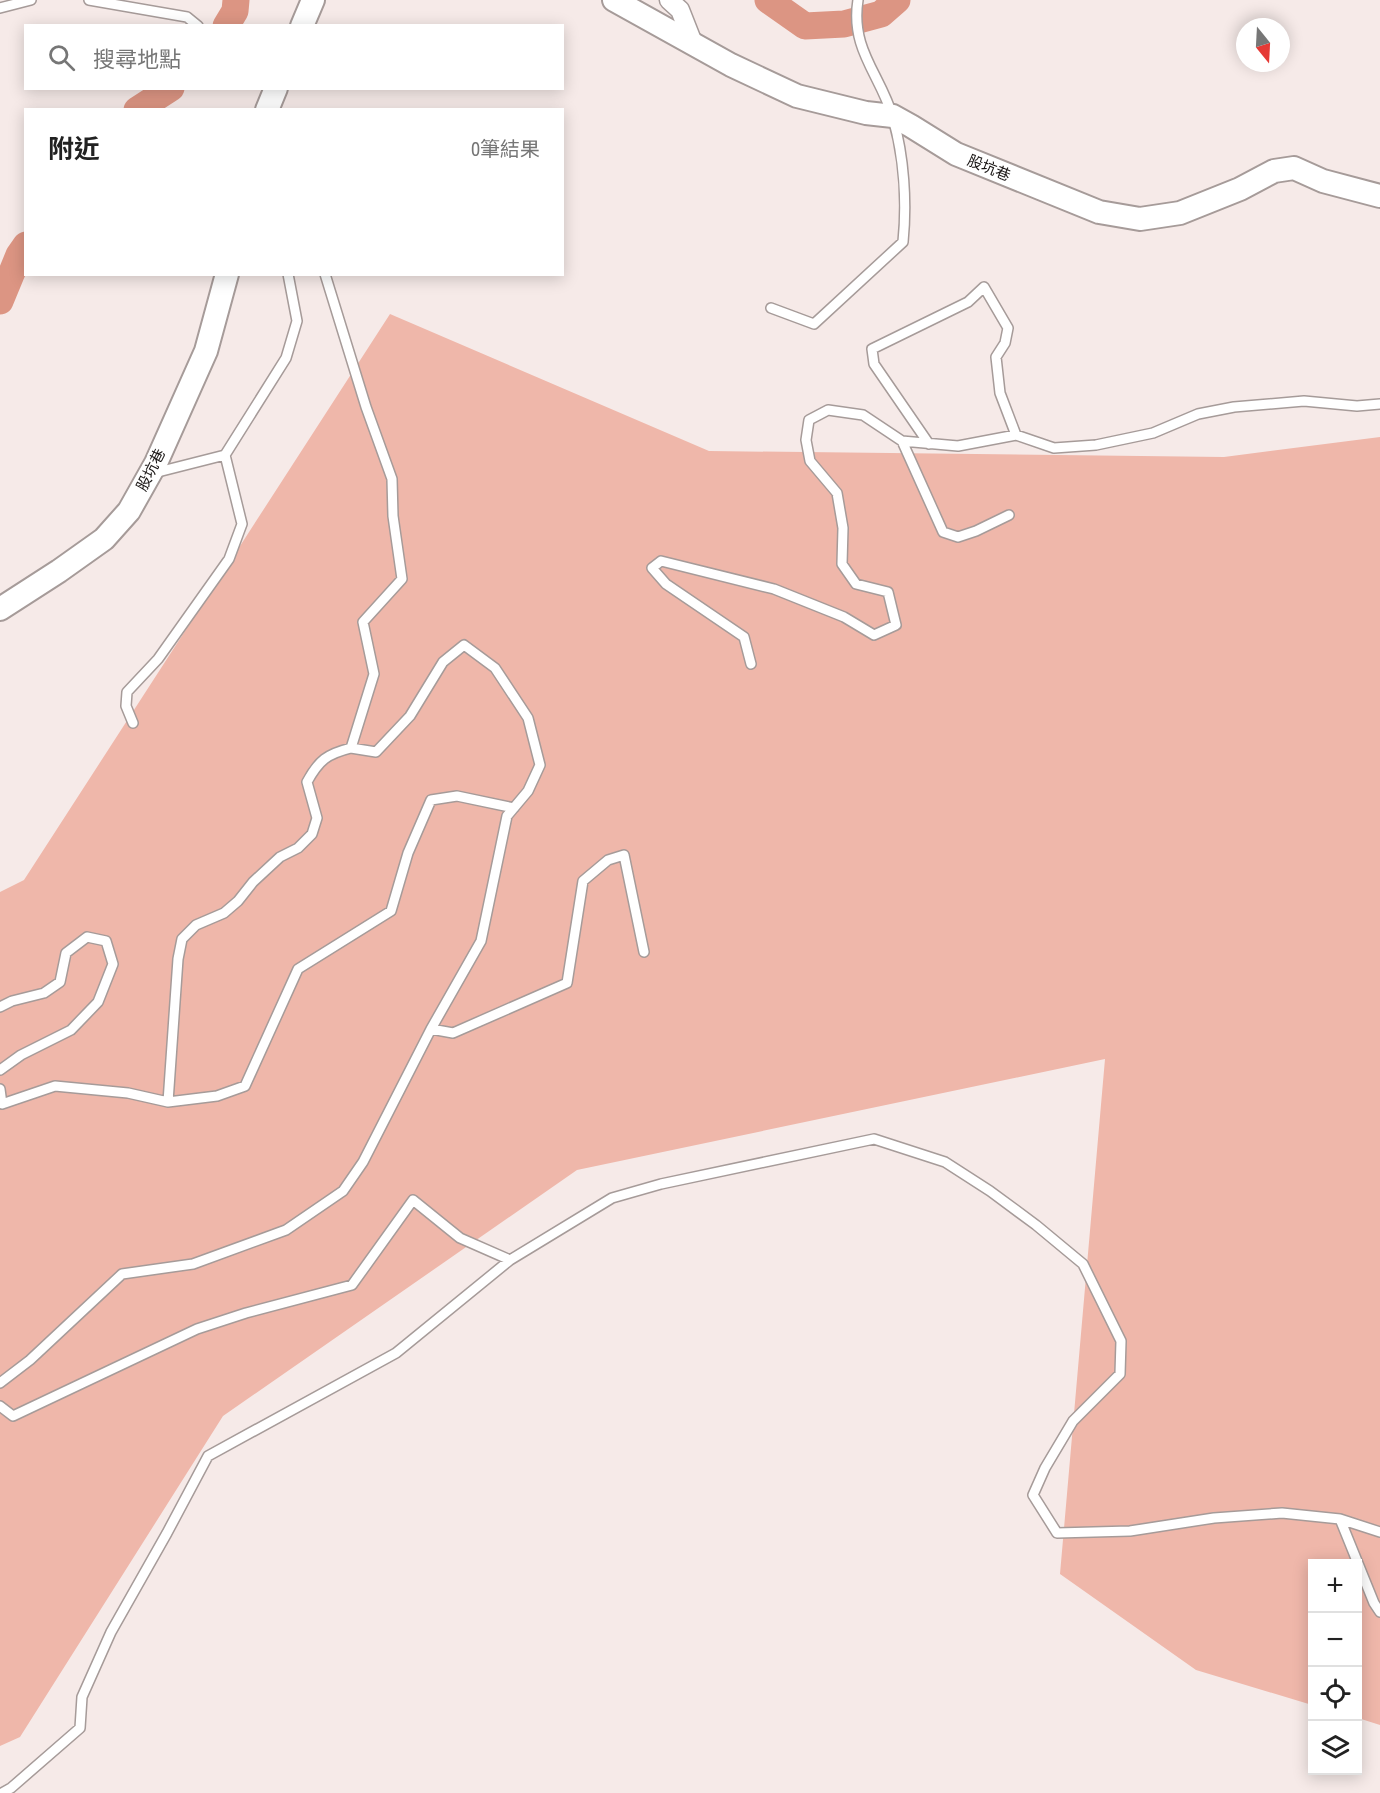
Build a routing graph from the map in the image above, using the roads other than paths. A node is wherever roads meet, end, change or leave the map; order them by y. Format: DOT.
graph roads {
  1 [pos="31,0"];
  2 [pos="89,0"];
  3 [pos="313,0"];
  4 [pos="614,0"];
  5 [pos="669,0"];
  6 [pos="858,0"];
  7 [pos="0,8"];
  8 [pos="196,24"];
  9 [pos="303,24"];
  10 [pos="693,43"];
  11 [pos="275,90"];
  12 [pos="268,108"];
  13 [pos="893,117"];
  14 [pos="1380,196"];
  15 [pos="226,276"];
  16 [pos="288,276"];
  17 [pos="326,276"];
  18 [pos="771,308"];
  19 [pos="1380,404"];
  20 [pos="1016,435"];
  21 [pos="902,441"];
  22 [pos="929,444"];
  23 [pos="225,455"];
  24 [pos="149,475"];
  25 [pos="1009,515"];
  26 [pos="0,609"];
  27 [pos="751,664"];
  28 [pos="133,723"];
  29 [pos="351,748"];
  30 [pos="514,808"];
  31 [pos="644,952"];
  32 [pos="0,1007"];
  33 [pos="431,1029"];
  34 [pos="0,1070"];
  35 [pos="0,1089"];
  36 [pos="168,1102"];
  37 [pos="510,1260"];
  38 [pos="0,1383"];
  39 [pos="0,1406"];
  40 [pos="1340,1519"];
  41 [pos="1380,1532"];
  42 [pos="1380,1612"];
  43 [pos="2,1793"];
  1 -- 7 [label="lane"];
  2 -- 8 [label="lane"];
  3 -- 9 [label="street"];
  4 -- 10 [label="street, 股坑巷"];
  5 -- 10 [label="street"];
  6 -- 13 [label="lane"];
  10 -- 13 [label="street, 股坑巷"];
  11 -- 12 [label="street"];
  13 -- 14 [label="street, 股坑巷"];
  13 -- 18 [label="lane"];
  15 -- 24 [label="street, 股坑巷"];
  16 -- 23 [label="lane"];
  17 -- 29 [label="lane"];
  19 -- 20 [label="lane"];
  20 -- 22 [label="lane"];
  20 -- 22 [label="lane"];
  21 -- 22 [label="lane"];
  21 -- 25 [label="lane"];
  21 -- 27 [label="lane"];
  23 -- 24 [label="lane"];
  23 -- 28 [label="lane"];
  24 -- 26 [label="street, 股坑巷"];
  29 -- 30 [label="lane"];
  29 -- 36 [label="lane"];
  30 -- 33 [label="lane"];
  30 -- 36 [label="lane"];
  31 -- 33 [label="lane"];
  32 -- 34 [label="lane"];
  33 -- 38 [label="lane"];
  35 -- 36 [label="lane"];
  37 -- 39 [label="lane"];
  37 -- 40 [label="lane"];
  37 -- 43 [label="lane"];
  40 -- 41 [label="lane"];
  40 -- 42 [label="lane"];
}
